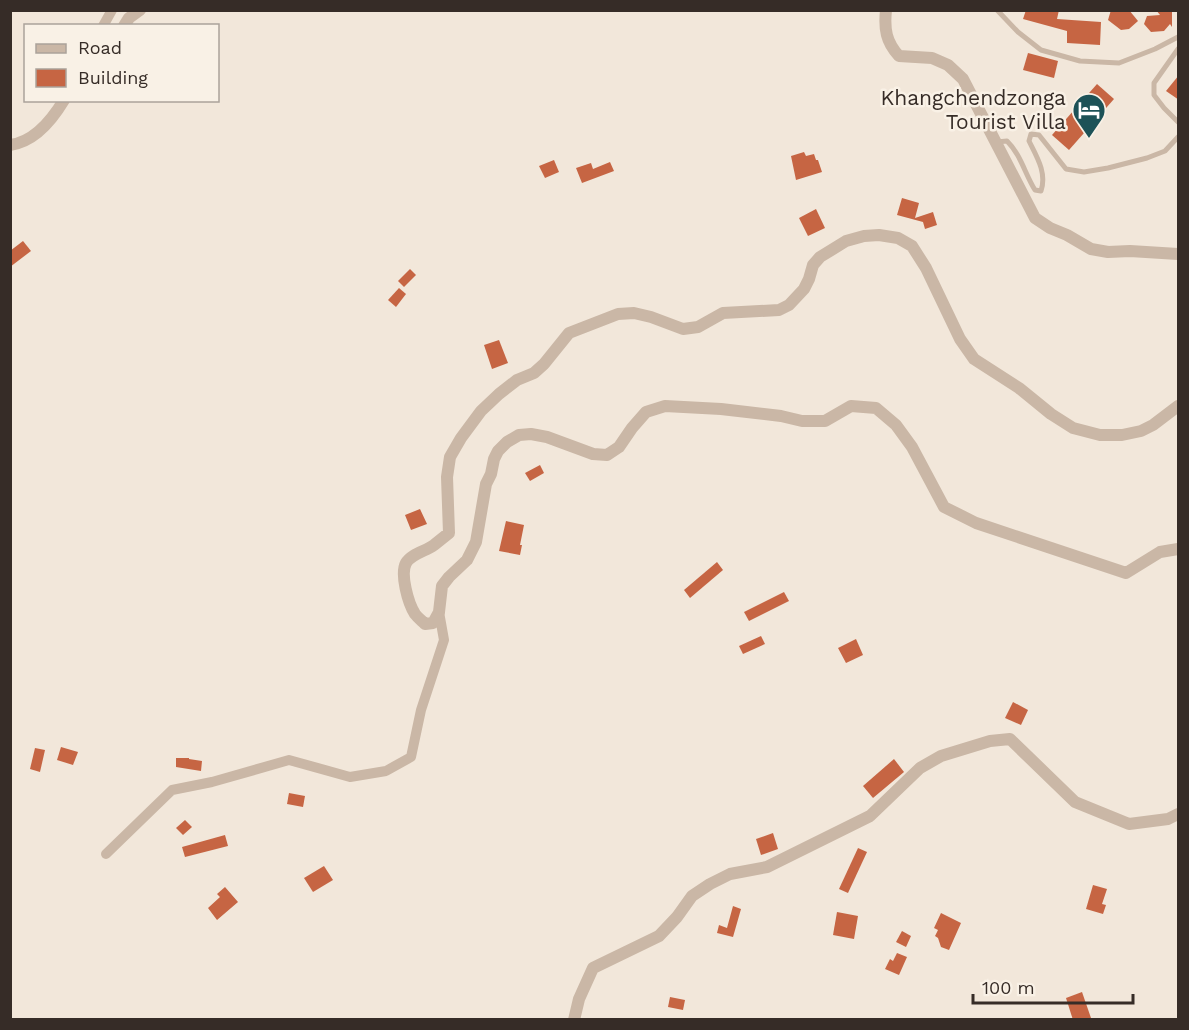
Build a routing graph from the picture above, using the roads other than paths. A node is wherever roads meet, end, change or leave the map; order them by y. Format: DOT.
graph roads {
  1 [pos="112,10"];
  2 [pos="140,10"];
  3 [pos="886,10"];
  4 [pos="997,10"];
  5 [pos="104,24"];
  6 [pos="125,24"];
  7 [pos="1179,37"];
  8 [pos="1179,49"];
  9 [pos="63,102"];
  10 [pos="1179,122"];
  11 [pos="1179,137"];
  12 [pos="995,142"];
  13 [pos="10,146"];
  14 [pos="1179,254"];
  15 [pos="1179,406"];
  16 [pos="1179,549"];
  17 [pos="439,612"];
  18 [pos="1179,814"];
  19 [pos="106,854"];
  20 [pos="574,1020"];
  1 -- 5 [label="street"];
  2 -- 6 [label="street"];
  3 -- 12 [label="street"];
  4 -- 7 [label="lane"];
  8 -- 10 [label="lane"];
  9 -- 13 [label="street"];
  11 -- 12 [label="lane"];
  12 -- 14 [label="street"];
  15 -- 17 [label="street"];
  16 -- 17 [label="street"];
  17 -- 19 [label="street"];
  18 -- 20 [label="street"];
}
